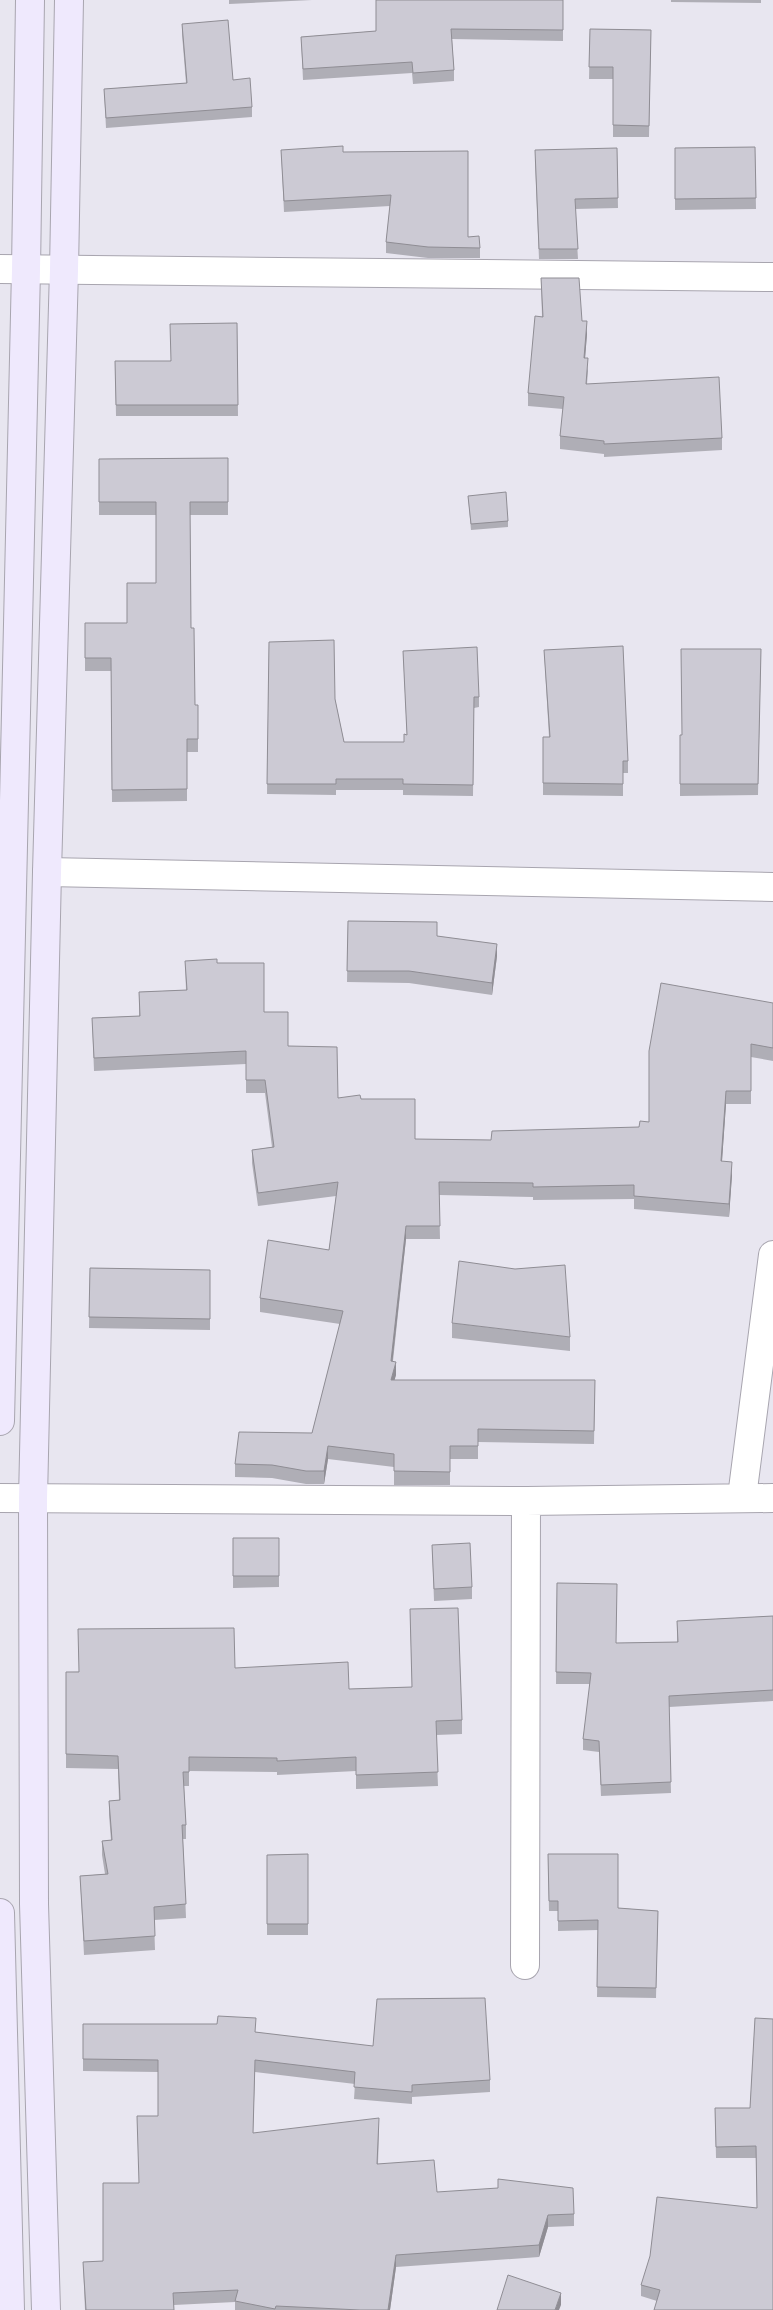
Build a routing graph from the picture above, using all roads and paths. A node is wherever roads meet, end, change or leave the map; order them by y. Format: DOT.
graph roads {
  1 [pos="30,0"];
  2 [pos="68,0"];
  3 [pos="13,270"];
  4 [pos="64,270"];
  5 [pos="773,277"];
  6 [pos="47,872"];
  7 [pos="773,887"];
  8 [pos="773,1256"];
  9 [pos="0,1421"];
  10 [pos="742,1497"];
  11 [pos="0,1498"];
  12 [pos="773,1498"];
  13 [pos="33,1499"];
  14 [pos="526,1501"];
  15 [pos="0,1914"];
  16 [pos="526,1965"];
  17 [pos="10,2310"];
  18 [pos="46,2310"];
  1 -- 3 [label="main road"];
  2 -- 4 [label="main road"];
  3 -- 4 [label="street"];
  3 -- 9 [label="main road"];
  4 -- 5 [label="street"];
  4 -- 6 [label="main road"];
  6 -- 7 [label="street"];
  6 -- 13 [label="main road"];
  8 -- 10 [label="street"];
  10 -- 12 [label="street"];
  10 -- 14 [label="street"];
  11 -- 13 [label="street"];
  13 -- 14 [label="street"];
  13 -- 18 [label="main road"];
  14 -- 16 [label="street"];
  15 -- 17 [label="main road"];
}
